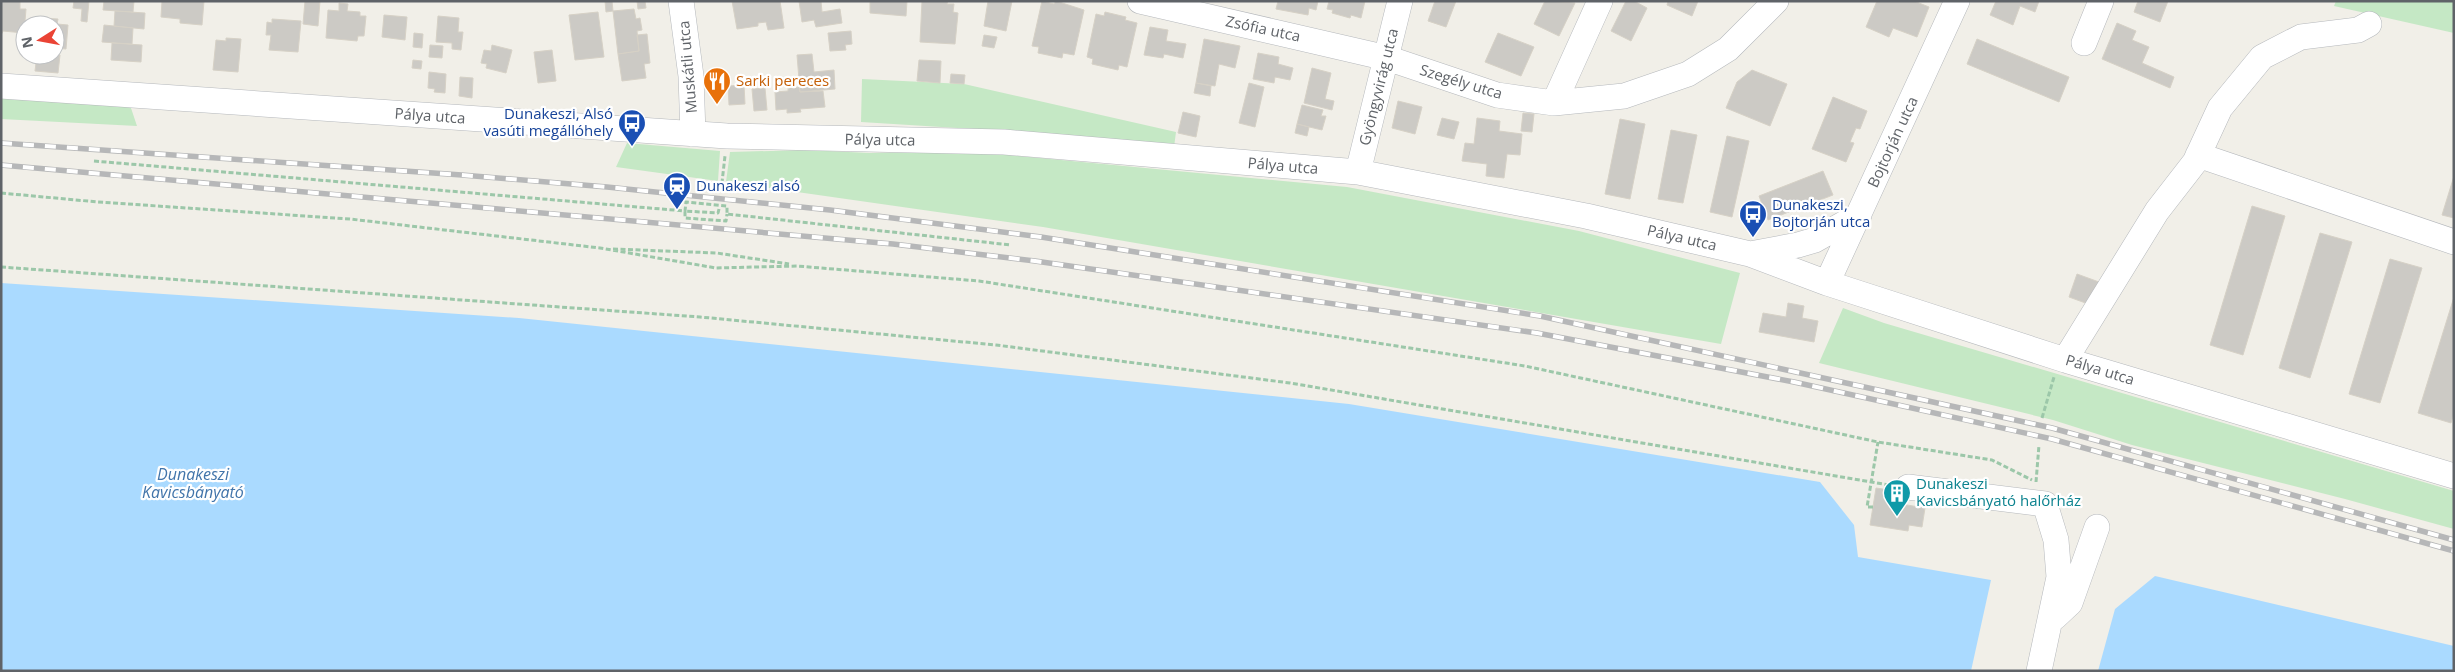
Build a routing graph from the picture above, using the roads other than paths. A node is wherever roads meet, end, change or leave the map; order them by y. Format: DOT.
graph roads {
  1 [pos="681,1"];
  2 [pos="1140,1"];
  3 [pos="1400,1"];
  4 [pos="1600,1"];
  5 [pos="1776,1"];
  6 [pos="1958,1"];
  7 [pos="2101,1"];
  8 [pos="2368,24"];
  9 [pos="2084,43"];
  10 [pos="1387,58"];
  11 [pos="1,86"];
  12 [pos="1554,103"];
  13 [pos="693,134"];
  14 [pos="2198,155"];
  15 [pos="1358,172"];
  16 [pos="1835,242"];
  17 [pos="2454,242"];
  18 [pos="1750,254"];
  19 [pos="1827,283"];
  20 [pos="2060,368"];
  21 [pos="2454,476"];
  22 [pos="1908,488"];
  23 [pos="2097,527"];
  24 [pos="2050,622"];
  25 [pos="2039,671"];
  1 -- 13 [label="street, Muskátli utca"];
  2 -- 10 [label="street, Zsófia utca"];
  3 -- 10 [label="street, Gyöngyvirág utca"];
  4 -- 12 [label="street"];
  5 -- 12 [label="street, Szegély utca"];
  6 -- 16 [label="street, Bojtorján utca"];
  7 -- 9 [label="street"];
  8 -- 14 [label="street"];
  10 -- 12 [label="street, Szegély utca"];
  10 -- 15 [label="street, Gyöngyvirág utca"];
  11 -- 13 [label="street, Pálya utca"];
  13 -- 15 [label="street, Pálya utca"];
  14 -- 17 [label="street"];
  14 -- 20 [label="street"];
  15 -- 18 [label="street, Pálya utca"];
  16 -- 18 [label="street, Pálya utca"];
  16 -- 19 [label="street, Bojtorján utca"];
  18 -- 19 [label="street, Pálya utca"];
  19 -- 20 [label="street, Pálya utca"];
  20 -- 21 [label="street, Pálya utca"];
  22 -- 24 [label="street"];
  23 -- 24 [label="street"];
  24 -- 25 [label="street"];
}
